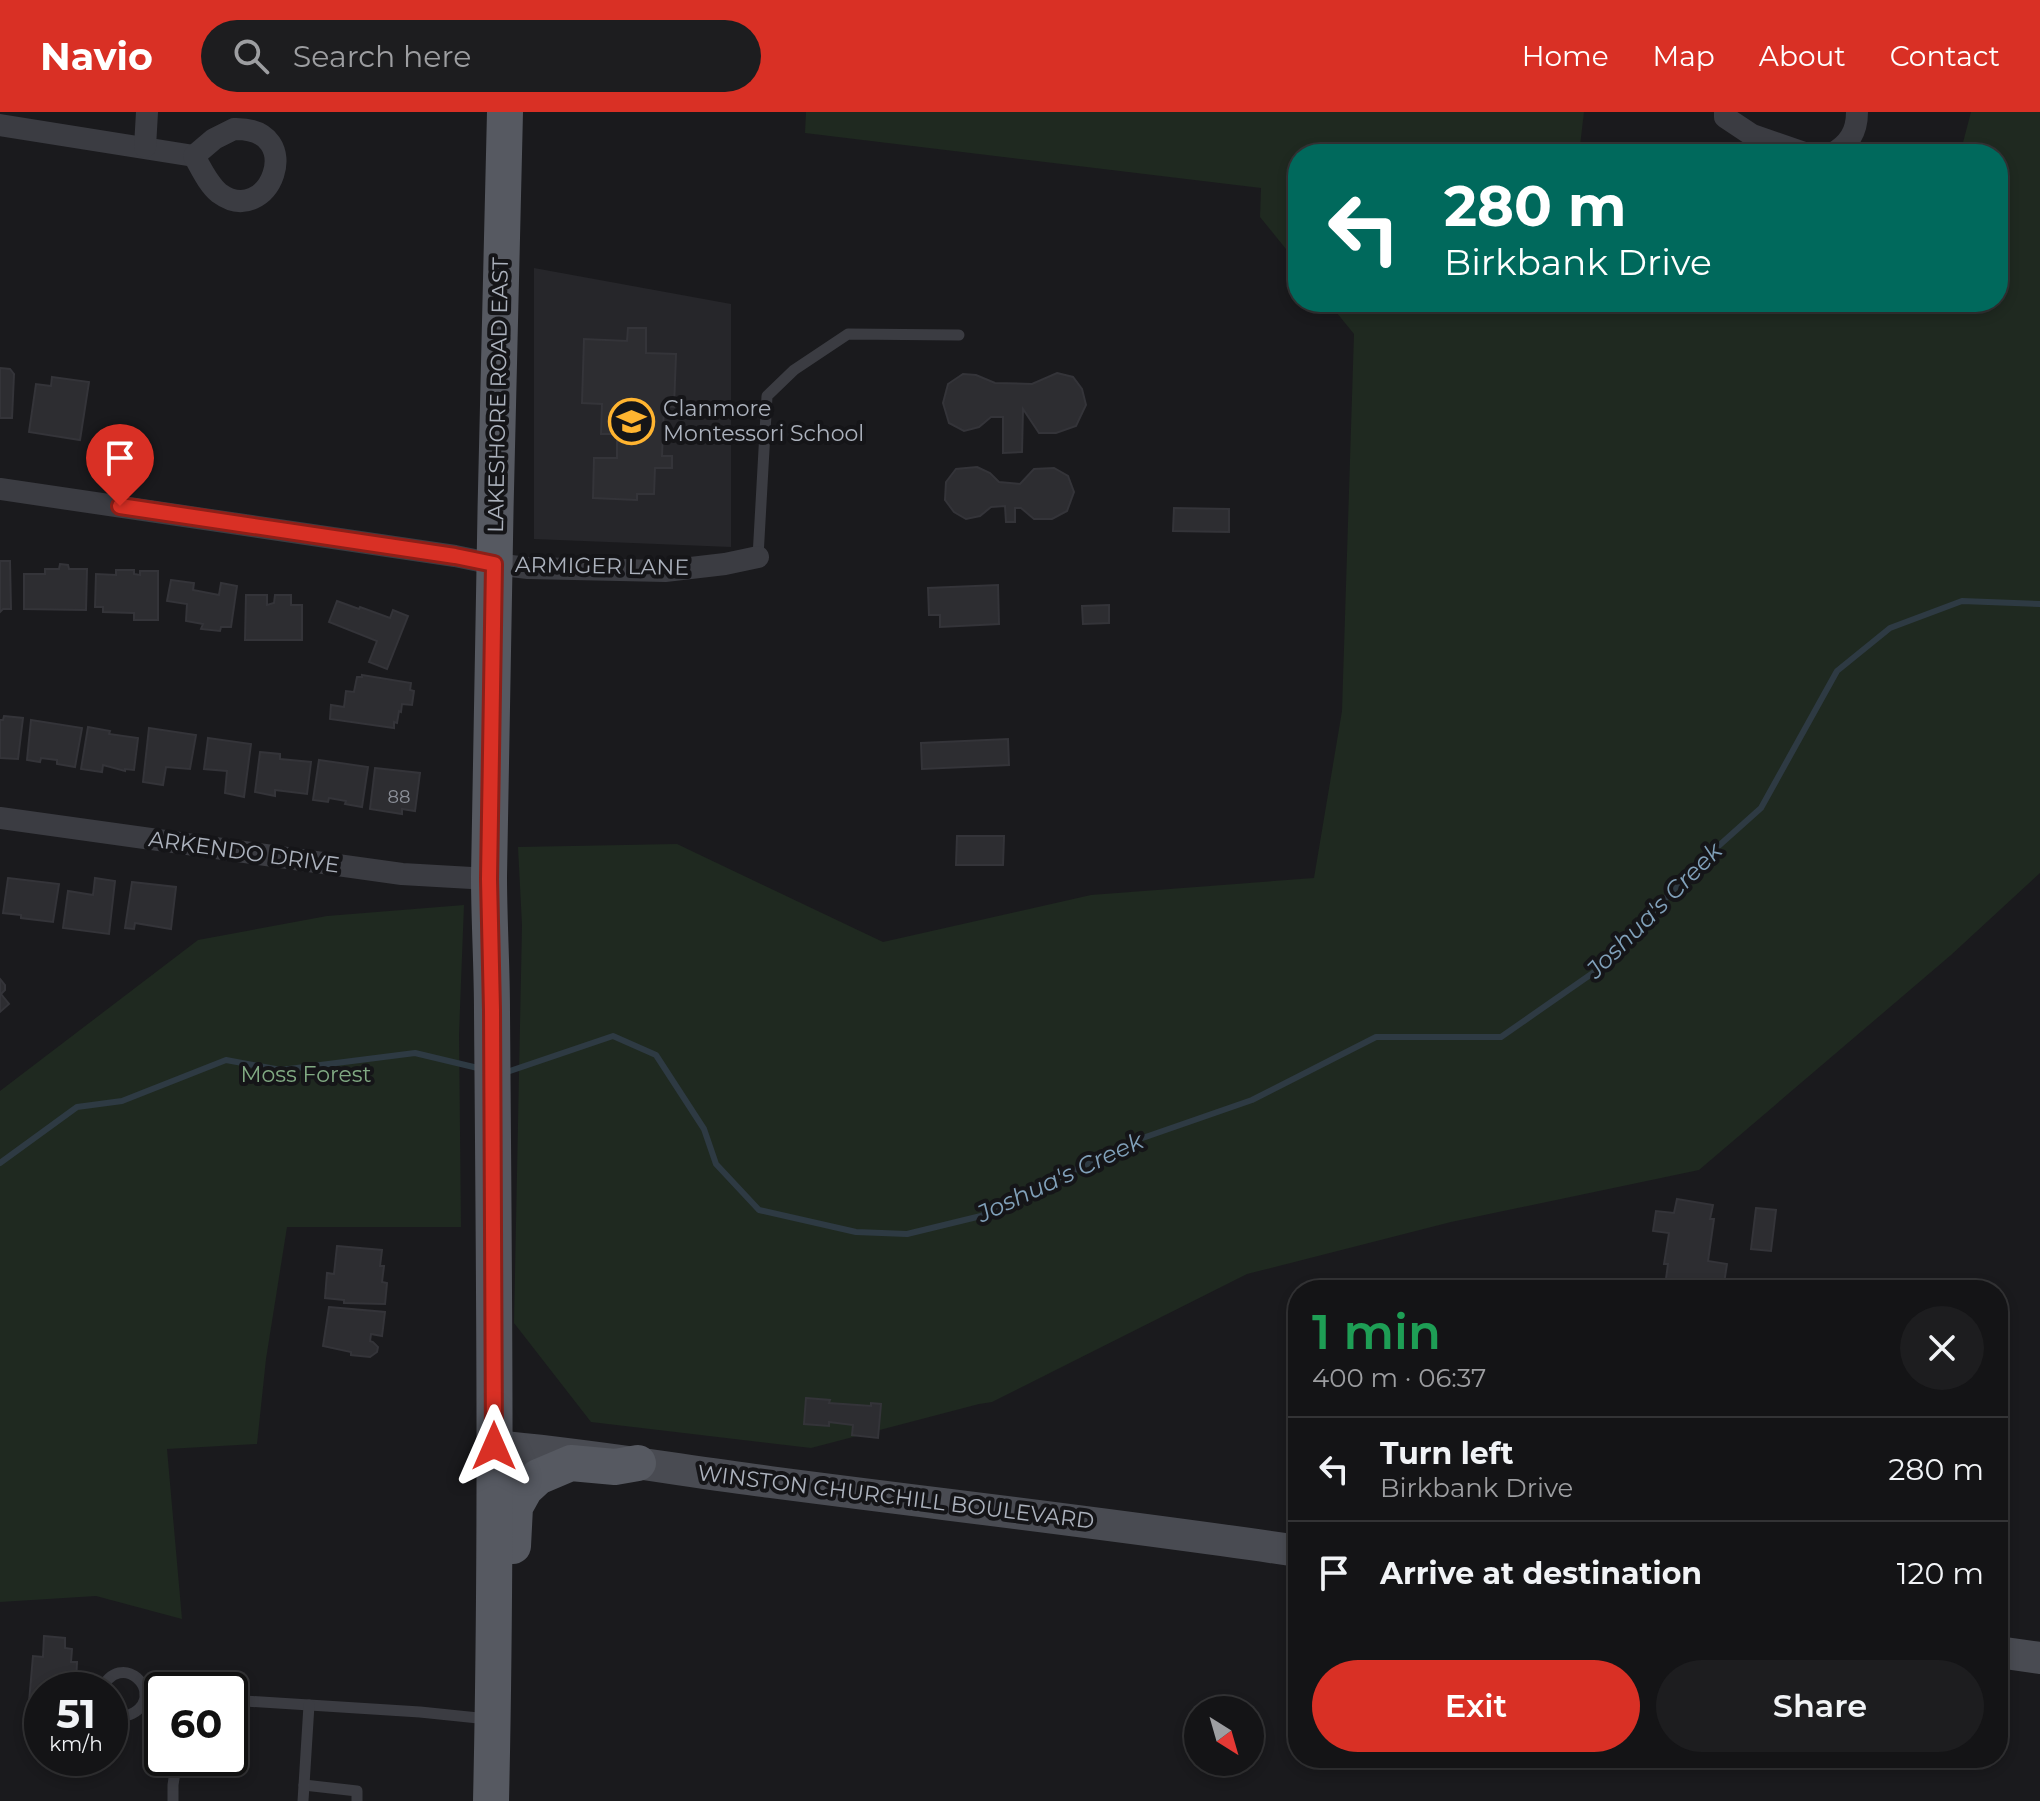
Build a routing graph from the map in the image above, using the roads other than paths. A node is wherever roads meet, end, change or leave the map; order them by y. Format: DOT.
graph roads {
  1 [pos="147,112"];
  2 [pos="505,112"];
  3 [pos="1725,112"];
  4 [pos="1857,112"];
  5 [pos="0,125"];
  6 [pos="1778,144"];
  7 [pos="1846,144"];
  8 [pos="145,147"];
  9 [pos="194,156"];
  10 [pos="959,335"];
  11 [pos="0,489"];
  12 [pos="758,557"];
  13 [pos="494,564"];
  14 [pos="0,818"];
  15 [pos="489,879"];
  16 [pos="494,1446"];
  17 [pos="638,1463"];
  18 [pos="1288,1550"];
  19 [pos="494,1618"];
  20 [pos="2008,1653"];
  21 [pos="2040,1658"];
  22 [pos="128,1673"];
  23 [pos="144,1690"];
  24 [pos="144,1698"];
  25 [pos="248,1701"];
  26 [pos="309,1705"];
  27 [pos="128,1715"];
  28 [pos="493,1720"];
  29 [pos="174,1776"];
  30 [pos="304,1785"];
  31 [pos="173,1801"];
  32 [pos="303,1801"];
  33 [pos="357,1801"];
  34 [pos="491,1801"];
  1 -- 8 [label="street"];
  2 -- 13 [label="main road, LAKESHORE ROAD EAST"];
  3 -- 6 [label="street"];
  4 -- 7 [label="street"];
  5 -- 8 [label="street"];
  8 -- 9 [label="street"];
  10 -- 12 [label="lane"];
  11 -- 13 [label="street, ARMIGER LANE"];
  12 -- 13 [label="street, ARMIGER LANE"];
  13 -- 15 [label="main road, LAKESHORE ROAD EAST"];
  14 -- 15 [label="street, ARKENDO DRIVE"];
  15 -- 16 [label="main road, LAKESHORE ROAD EAST"];
  16 -- 17 [label="main road, WINSTON CHURCHILL BOULEVARD"];
  16 -- 19 [label="main road, LAKESHORE ROAD EAST"];
  17 -- 18 [label="main road, WINSTON CHURCHILL BOULEVARD"];
  17 -- 19 [label="main road"];
  19 -- 28 [label="main road, LAKESHORE ROAD EAST"];
  20 -- 21 [label="main road"];
  22 -- 23 [label="lane"];
  24 -- 27 [label="lane"];
  25 -- 26 [label="lane"];
  26 -- 28 [label="lane"];
  26 -- 30 [label="lane"];
  28 -- 34 [label="main road, LAKESHORE ROAD EAST"];
  29 -- 31 [label="lane"];
  30 -- 32 [label="lane"];
  30 -- 33 [label="lane"];
}
